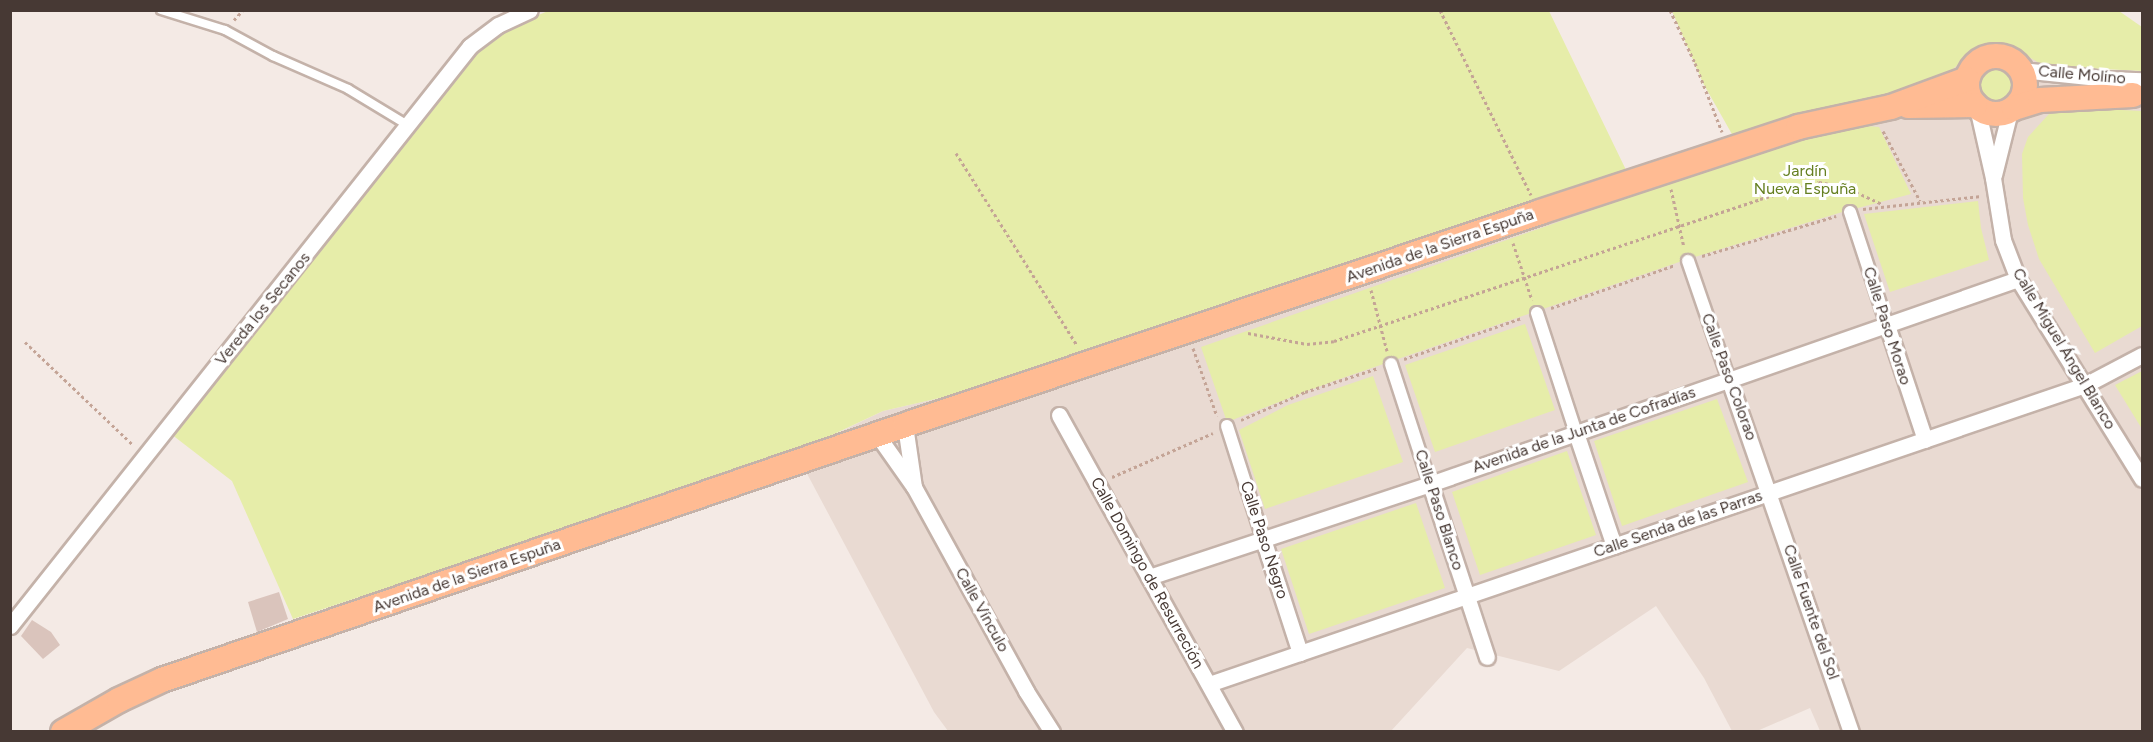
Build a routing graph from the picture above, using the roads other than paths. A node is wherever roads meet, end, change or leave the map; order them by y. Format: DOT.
graph roads {
  1 [pos="161,10"];
  2 [pos="530,10"];
  3 [pos="2023,75"];
  4 [pos="1967,78"];
  5 [pos="2139,90"];
  6 [pos="1976,106"];
  7 [pos="2012,109"];
  8 [pos="1886,117"];
  9 [pos="409,126"];
  10 [pos="1987,182"];
  11 [pos="1850,212"];
  12 [pos="1688,261"];
  13 [pos="2018,279"];
  14 [pos="1537,313"];
  15 [pos="1887,325"];
  16 [pos="2142,355"];
  17 [pos="1390,364"];
  18 [pos="1729,380"];
  19 [pos="2085,385"];
  20 [pos="993,396"];
  21 [pos="1059,415"];
  22 [pos="905,426"];
  23 [pos="1224,428"];
  24 [pos="1576,433"];
  25 [pos="878,436"];
  26 [pos="1925,440"];
  27 [pos="2142,479"];
  28 [pos="1430,484"];
  29 [pos="914,487"];
  30 [pos="1771,493"];
  31 [pos="1263,539"];
  32 [pos="1614,546"];
  33 [pos="1149,578"];
  34 [pos="1467,596"];
  35 [pos="10,626"];
  36 [pos="1300,653"];
  37 [pos="1487,657"];
  38 [pos="1209,684"];
  39 [pos="63,732"];
  40 [pos="1052,732"];
  41 [pos="1235,732"];
  42 [pos="1851,732"];
  1 -- 9 [label="lane"];
  2 -- 9 [label="street, Vereda los Secanos"];
  3 -- 4 [label="main road"];
  3 -- 5 [label="main road"];
  3 -- 7 [label="main road"];
  4 -- 6 [label="main road"];
  4 -- 8 [label="main road, Avenida de la Sierra Espuña"];
  5 -- 7 [label="main road"];
  6 -- 7 [label="main road"];
  6 -- 8 [label="main road, Avenida de la Sierra Espuña"];
  6 -- 10 [label="street, Calle Miguel Ángel Blanco"];
  7 -- 10 [label="street, Calle Miguel Ángel Blanco"];
  8 -- 20 [label="main road, Avenida de la Sierra Espuña"];
  9 -- 35 [label="street, Vereda los Secanos"];
  10 -- 13 [label="street, Calle Miguel Ángel Blanco"];
  11 -- 15 [label="street, Calle Paso Morao"];
  12 -- 18 [label="street, Calle Paso Colorao"];
  13 -- 15 [label="street, Avenida de la Junta de Cofradías"];
  13 -- 19 [label="street, Calle Miguel Ángel Blanco"];
  14 -- 24 [label="street"];
  15 -- 18 [label="street, Avenida de la Junta de Cofradías"];
  15 -- 26 [label="street, Calle Paso Morao"];
  16 -- 19 [label="street, Calle Senda de las Parras"];
  17 -- 28 [label="street, Calle Paso Blanco"];
  18 -- 24 [label="street, Avenida de la Junta de Cofradías"];
  18 -- 30 [label="street, Calle Paso Colorao"];
  19 -- 26 [label="street, Calle Senda de las Parras"];
  19 -- 27 [label="street, Calle Miguel Ángel Blanco"];
  20 -- 22 [label="main road, Avenida de la Sierra Espuña"];
  20 -- 25 [label="main road, Avenida de la Sierra Espuña"];
  21 -- 33 [label="street, Calle Domingo de Resurreción"];
  22 -- 25 [label="main road, Avenida de la Sierra Espuña"];
  22 -- 29 [label="street, Calle Vínculo"];
  23 -- 31 [label="street, Calle Paso Negro"];
  24 -- 28 [label="street, Avenida de la Junta de Cofradías"];
  24 -- 32 [label="street"];
  25 -- 29 [label="street, Calle Vínculo"];
  25 -- 39 [label="main road, Avenida de la Sierra Espuña"];
  26 -- 30 [label="street, Calle Senda de las Parras"];
  28 -- 31 [label="street, Avenida de la Junta de Cofradías"];
  28 -- 34 [label="street, Calle Paso Blanco"];
  29 -- 40 [label="street, Calle Vínculo"];
  30 -- 32 [label="street, Calle Senda de las Parras"];
  30 -- 42 [label="street, Calle Fuente del Sol"];
  31 -- 33 [label="street, Avenida de la Junta de Cofradías"];
  31 -- 36 [label="street, Calle Paso Negro"];
  32 -- 34 [label="street, Calle Senda de las Parras"];
  33 -- 38 [label="street, Calle Domingo de Resurreción"];
  34 -- 36 [label="street, Calle Senda de las Parras"];
  34 -- 37 [label="street, Calle Paso Blanco"];
  36 -- 38 [label="street, Calle Senda de las Parras"];
  38 -- 41 [label="street, Calle Domingo de Resurreción"];
}
